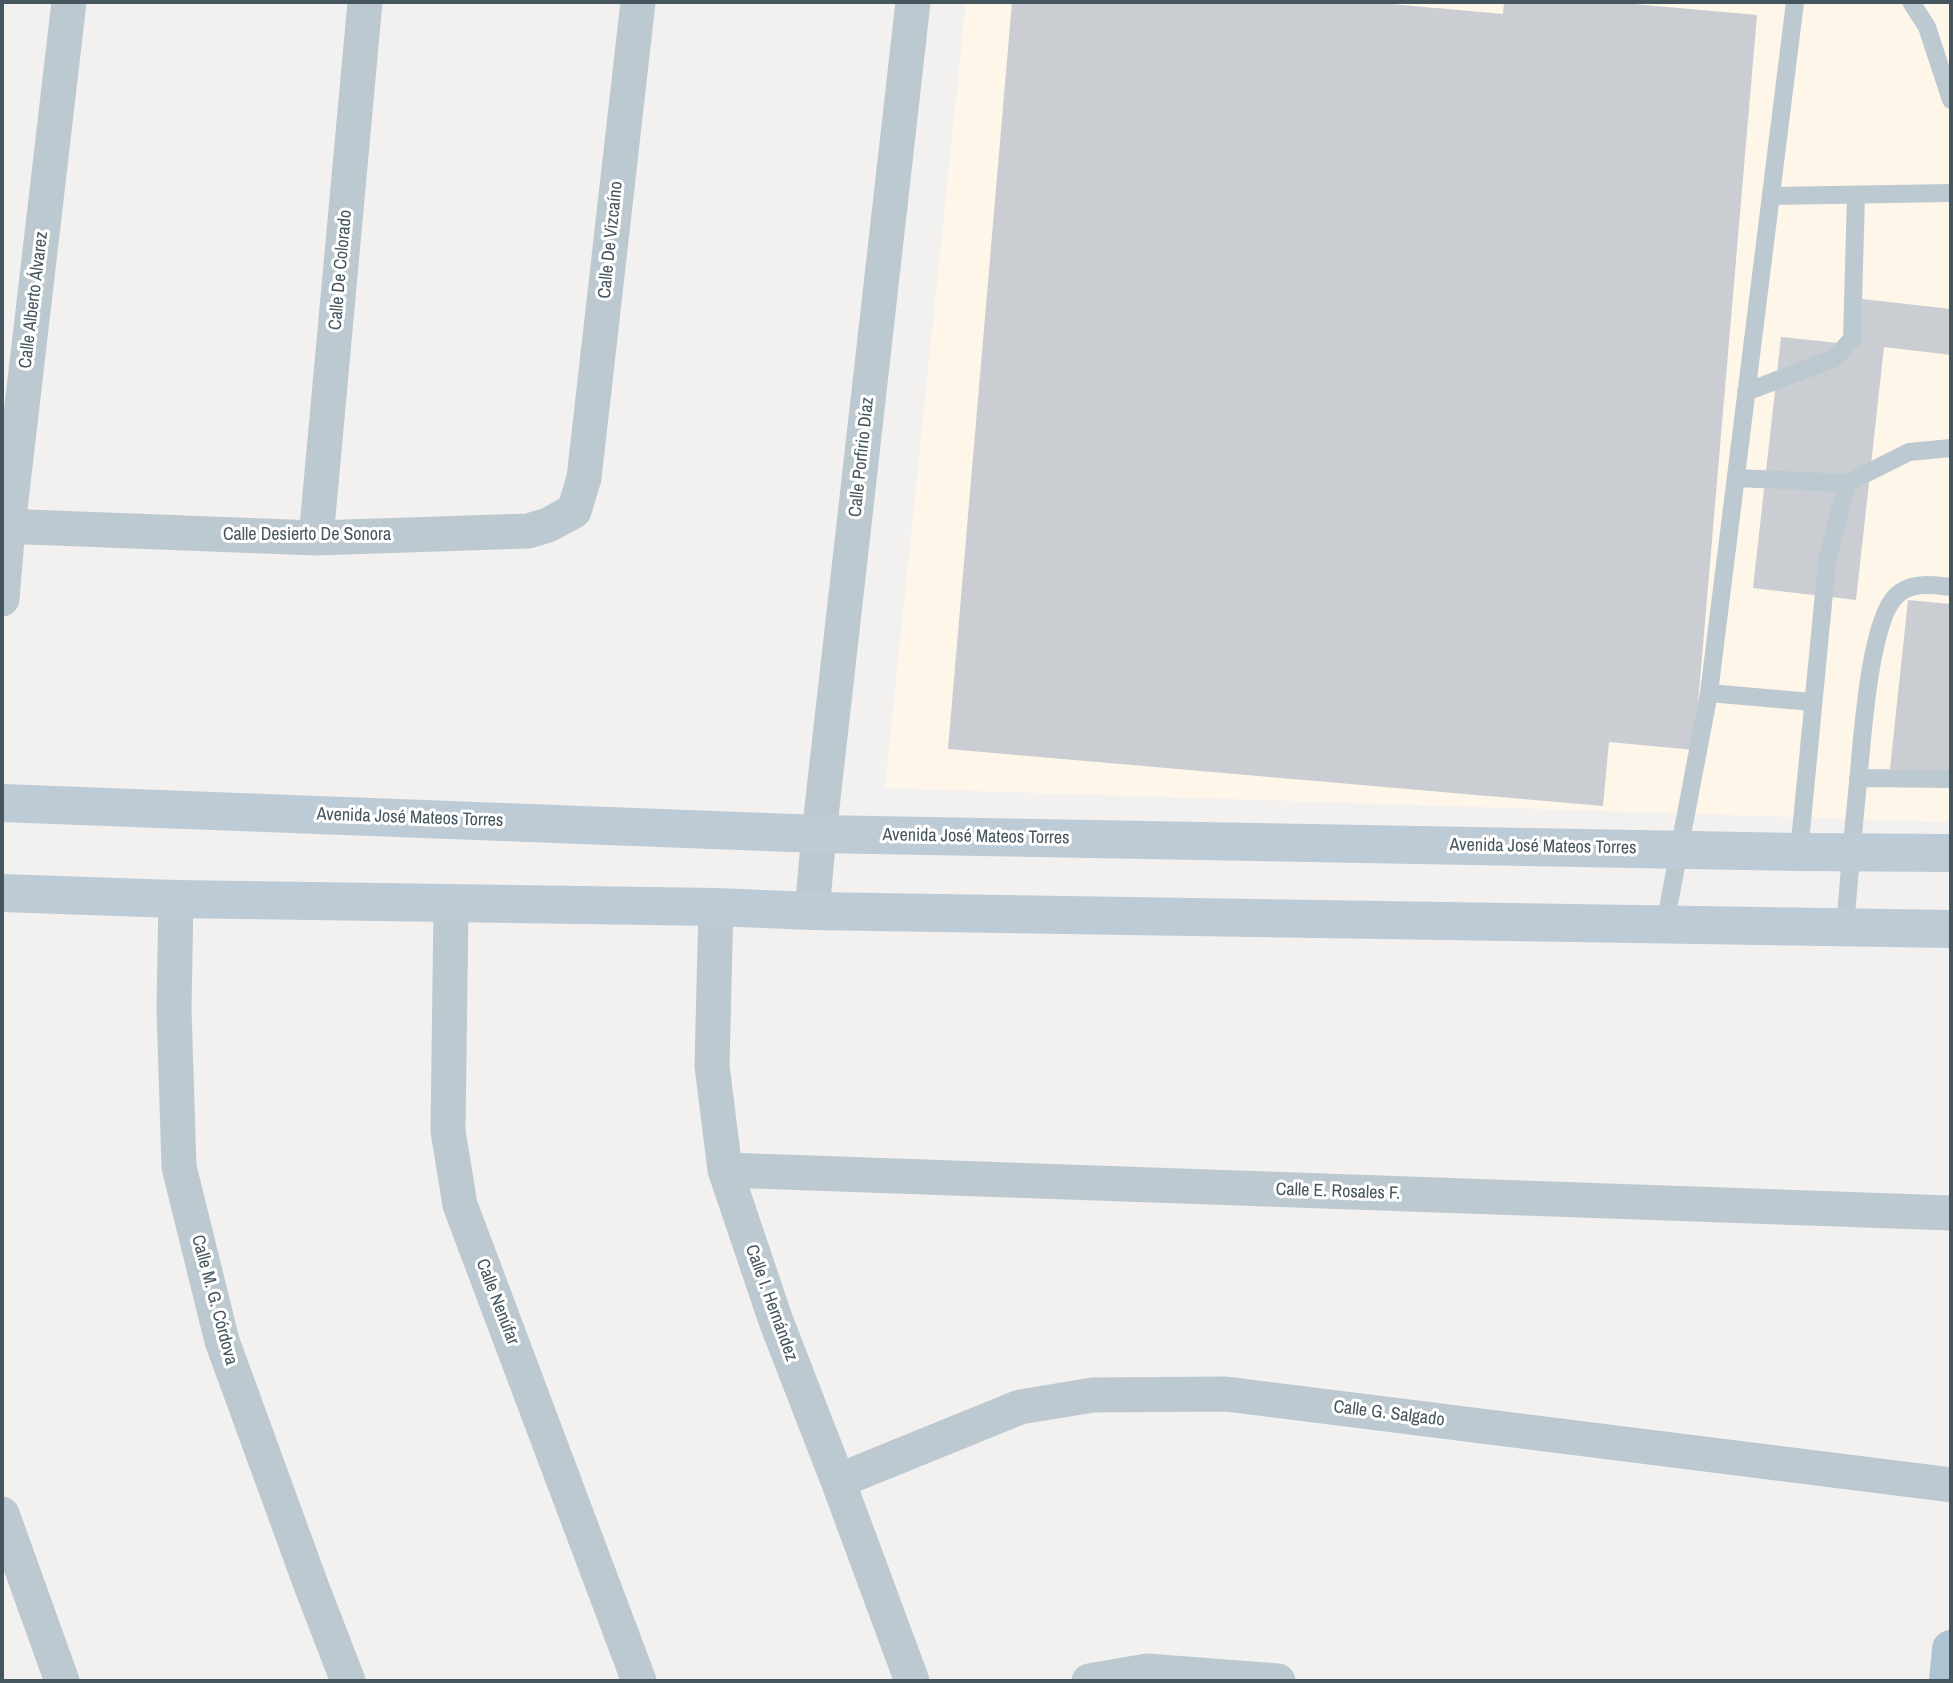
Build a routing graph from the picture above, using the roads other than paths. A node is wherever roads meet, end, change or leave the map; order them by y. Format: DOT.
graph roads {
  1 [pos="69,2"];
  2 [pos="365,2"];
  3 [pos="638,2"];
  4 [pos="913,2"];
  5 [pos="1795,2"];
  6 [pos="1911,2"];
  7 [pos="1951,100"];
  8 [pos="1951,193"];
  9 [pos="1856,195"];
  10 [pos="1771,196"];
  11 [pos="1746,392"];
  12 [pos="1951,448"];
  13 [pos="584,478"];
  14 [pos="1736,478"];
  15 [pos="1847,483"];
  16 [pos="5,526"];
  17 [pos="316,538"];
  18 [pos="1951,587"];
  19 [pos="2,599"];
  20 [pos="1709,693"];
  21 [pos="1812,702"];
  22 [pos="1858,778"];
  23 [pos="1951,779"];
  24 [pos="2,803"];
  25 [pos="819,834"];
  26 [pos="1678,850"];
  27 [pos="1799,852"];
  28 [pos="1851,852"];
  29 [pos="1951,853"];
  30 [pos="2,893"];
  31 [pos="176,900"];
  32 [pos="451,904"];
  33 [pos="716,907"];
  34 [pos="812,911"];
  35 [pos="1665,924"];
  36 [pos="1845,927"];
  37 [pos="1951,929"];
  38 [pos="725,1170"];
  39 [pos="1951,1213"];
  40 [pos="838,1481"];
  41 [pos="1951,1485"];
  42 [pos="2,1514"];
  43 [pos="1951,1649"];
  44 [pos="62,1681"];
  45 [pos="348,1681"];
  46 [pos="639,1681"];
  47 [pos="912,1681"];
  48 [pos="1089,1681"];
  49 [pos="1278,1681"];
  50 [pos="1948,1681"];
  1 -- 16 [label="street, Calle Alberto Álvarez"];
  2 -- 17 [label="street, Calle De Colorado"];
  3 -- 13 [label="street, Calle De Vizcaíno"];
  4 -- 25 [label="street, Calle Porfirio Díaz"];
  5 -- 10 [label="lane"];
  6 -- 7 [label="lane"];
  8 -- 9 [label="lane"];
  9 -- 10 [label="lane"];
  9 -- 11 [label="lane"];
  10 -- 11 [label="lane"];
  11 -- 14 [label="lane"];
  12 -- 15 [label="lane"];
  13 -- 17 [label="street, Calle Desierto De Sonora"];
  14 -- 15 [label="lane"];
  14 -- 20 [label="lane"];
  15 -- 21 [label="lane"];
  16 -- 17 [label="street, Calle Desierto De Sonora"];
  16 -- 19 [label="street, Calle Alberto Álvarez"];
  18 -- 22 [label="lane"];
  20 -- 21 [label="lane"];
  20 -- 26 [label="lane"];
  21 -- 27 [label="lane"];
  22 -- 23 [label="lane"];
  22 -- 28 [label="lane"];
  24 -- 25 [label="street, Avenida José Mateos Torres"];
  25 -- 26 [label="street, Avenida José Mateos Torres"];
  25 -- 34 [label="street, Calle Porfirio Díaz"];
  26 -- 27 [label="street, Avenida José Mateos Torres"];
  26 -- 35 [label="lane"];
  27 -- 28 [label="street, Avenida José Mateos Torres"];
  28 -- 29 [label="street, Avenida José Mateos Torres"];
  28 -- 36 [label="lane"];
  30 -- 31 [label="street"];
  31 -- 32 [label="street"];
  31 -- 45 [label="street, Calle M. G. Córdova"];
  32 -- 33 [label="street"];
  32 -- 46 [label="street, Calle Nenúfar"];
  33 -- 34 [label="street"];
  33 -- 38 [label="street, Calle I. Hernández"];
  34 -- 35 [label="street"];
  35 -- 36 [label="street"];
  36 -- 37 [label="street"];
  38 -- 39 [label="street, Calle E. Rosales F."];
  38 -- 40 [label="street, Calle I. Hernández"];
  40 -- 41 [label="street, Calle G. Salgado"];
  40 -- 47 [label="street, Calle I. Hernández"];
  42 -- 44 [label="street"];
  43 -- 50 [label="main road"];
  48 -- 49 [label="street"];
}
